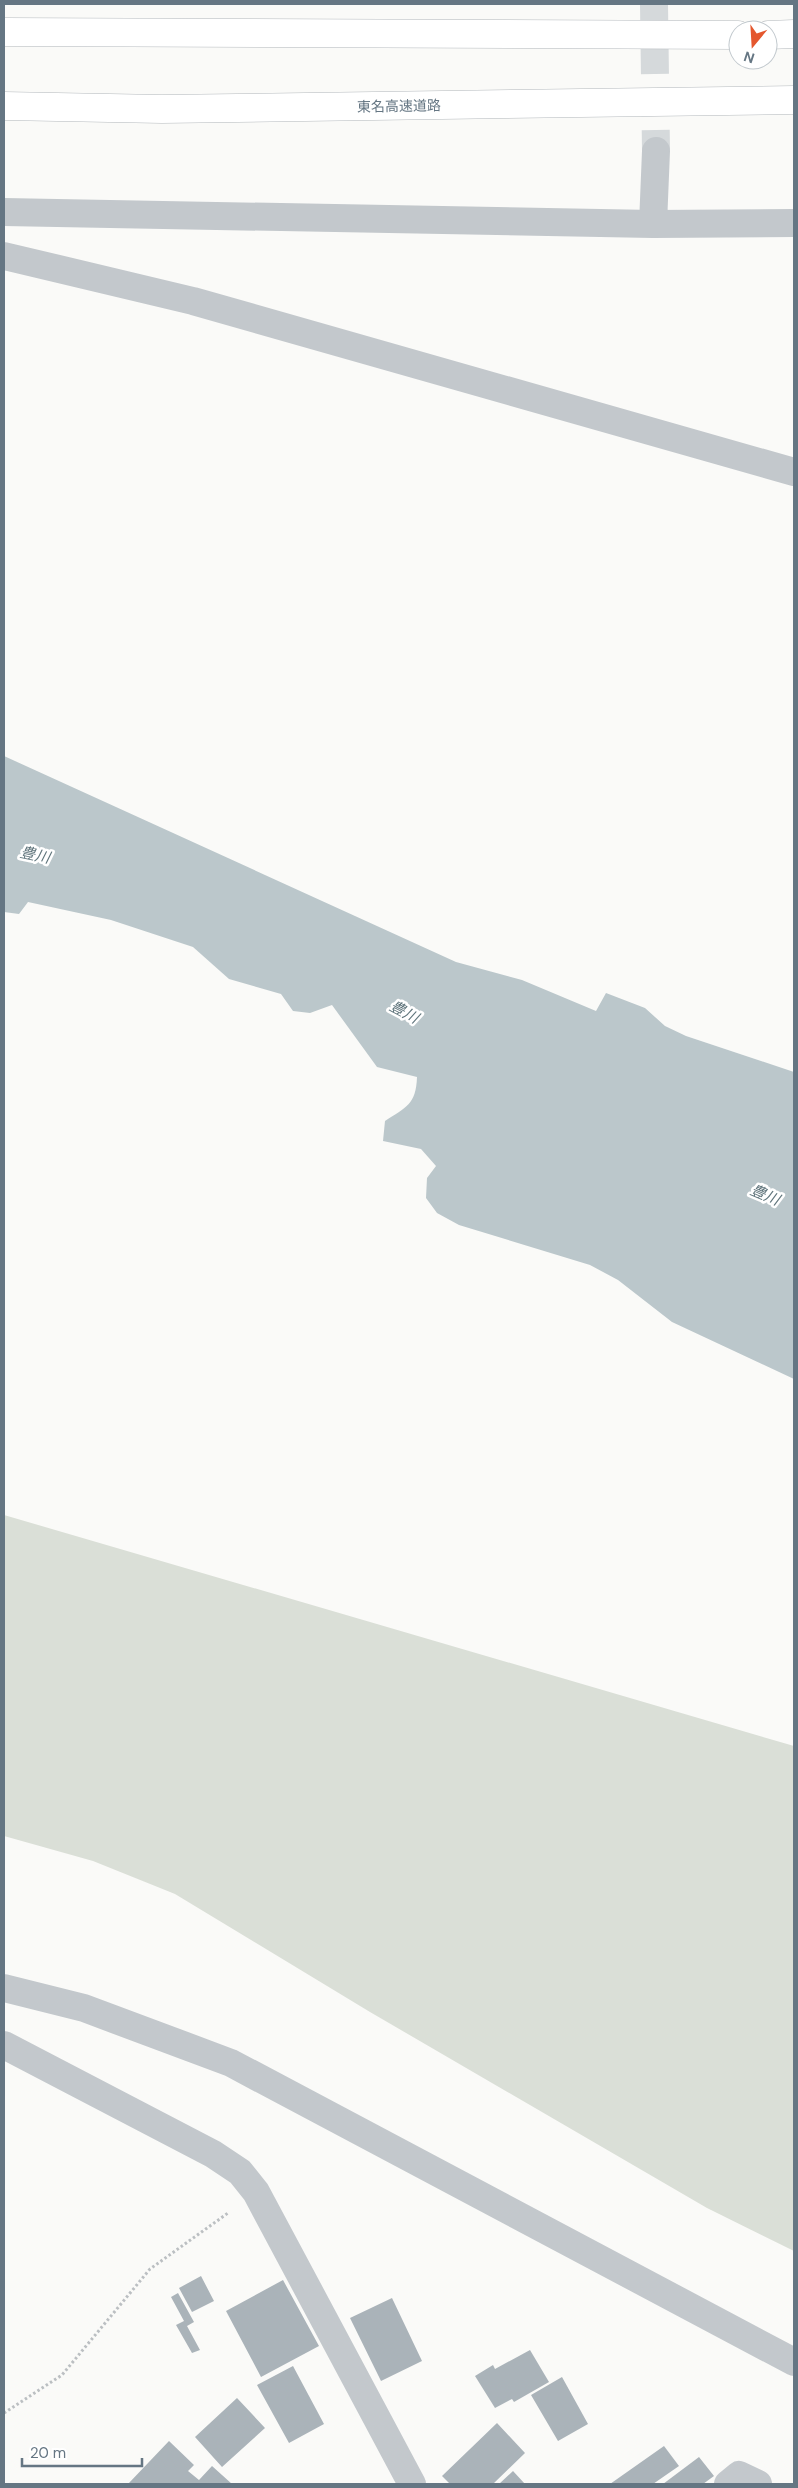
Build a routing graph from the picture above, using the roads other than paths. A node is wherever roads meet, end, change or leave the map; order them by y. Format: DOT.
graph roads {
  1 [pos="4,32"];
  2 [pos="794,34"];
  3 [pos="728,35"];
  4 [pos="778,35"];
  5 [pos="794,100"];
  6 [pos="4,106"];
  7 [pos="656,151"];
  8 [pos="4,212"];
  9 [pos="794,223"];
  10 [pos="653,224"];
  11 [pos="4,256"];
  12 [pos="794,472"];
  13 [pos="4,1988"];
  14 [pos="4,2045"];
  15 [pos="794,2362"];
  16 [pos="412,2484"];
  17 [pos="728,2484"];
  18 [pos="758,2484"];
  1 -- 3 [label="highway"];
  2 -- 4 [label="highway"];
  5 -- 6 [label="highway, 東名高速道路"];
  7 -- 10 [label="street"];
  8 -- 10 [label="street"];
  9 -- 10 [label="street"];
  11 -- 12 [label="street"];
  13 -- 15 [label="street"];
  14 -- 16 [label="street"];
  17 -- 18 [label="street"];
}
